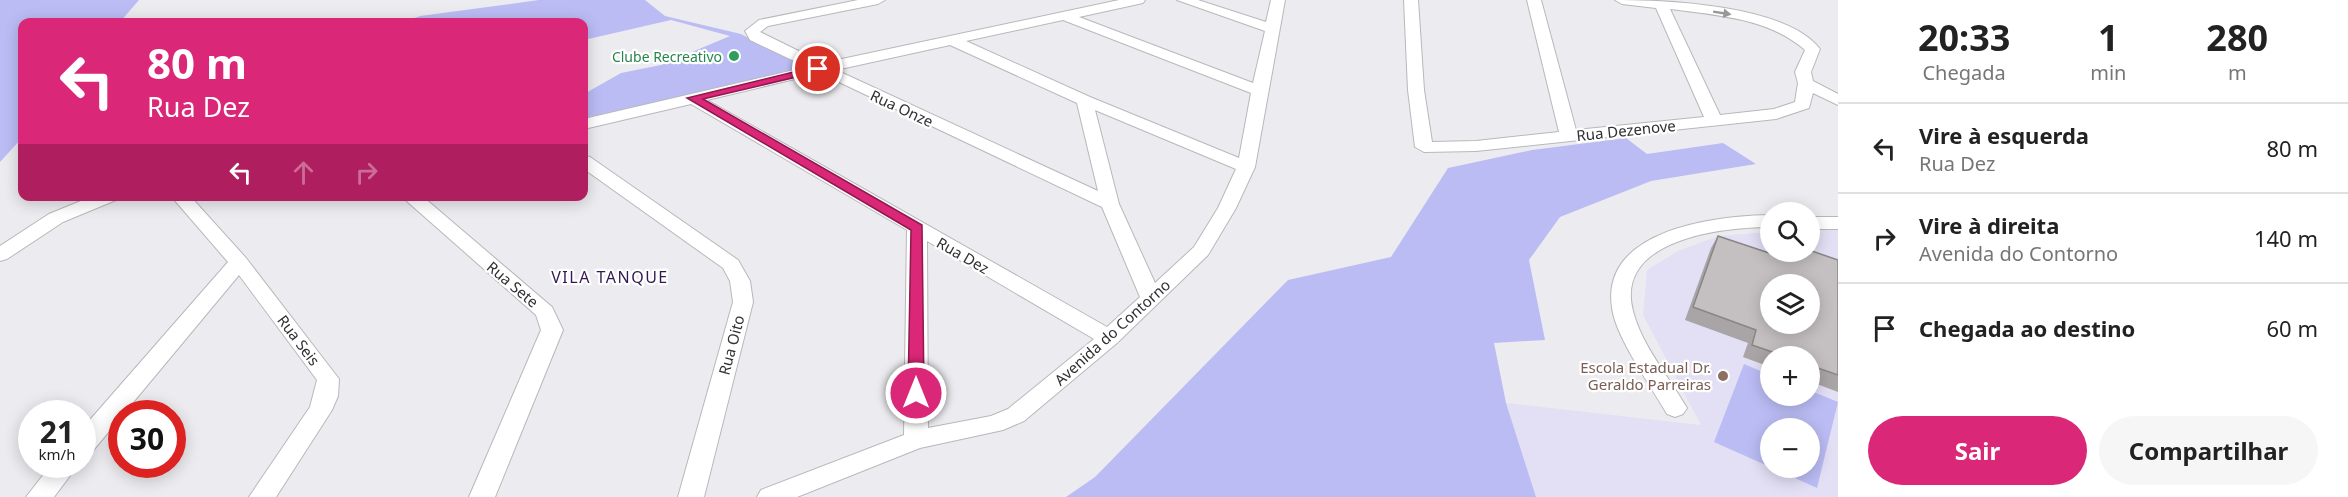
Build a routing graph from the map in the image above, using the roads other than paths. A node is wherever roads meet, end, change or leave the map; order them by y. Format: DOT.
graph roads {
  1 [pos="878,0"];
  2 [pos="1138,0"];
  3 [pos="1184,0"];
  4 [pos="1278,0"];
  5 [pos="1411,0"];
  6 [pos="1534,0"];
  7 [pos="1622,0"];
  8 [pos="1661,5"];
  9 [pos="1065,16"];
  10 [pos="1271,28"];
  11 [pos="951,40"];
  12 [pos="818,69"];
  13 [pos="1806,83"];
  14 [pos="1259,91"];
  15 [pos="693,98"];
  16 [pos="1084,100"];
  17 [pos="1838,100"];
  18 [pos="1714,120"];
  19 [pos="588,123"];
  20 [pos="1569,137"];
  21 [pos="588,164"];
  22 [pos="1246,167"];
  23 [pos="98,201"];
  24 [pos="184,201"];
  25 [pos="416,201"];
  26 [pos="1110,204"];
  27 [pos="1760,221"];
  28 [pos="1820,223"];
  29 [pos="1838,224"];
  30 [pos="917,228"];
  31 [pos="0,255"];
  32 [pos="239,262"];
  33 [pos="1151,298"];
  34 [pos="1108,338"];
  35 [pos="1675,408"];
  36 [pos="96,430"];
  37 [pos="916,440"];
  38 [pos="55,478"];
  39 [pos="39,497"];
  40 [pos="262,497"];
  41 [pos="482,497"];
  42 [pos="691,497"];
  43 [pos="770,497"];
  1 -- 12 [label="street, Rua Onze"];
  2 -- 9 [label="street"];
  3 -- 10 [label="street"];
  4 -- 10 [label="street, Avenida do Contorno"];
  5 -- 20 [label="street, Rua Dezenove"];
  6 -- 20 [label="street"];
  7 -- 8 [label="street"];
  8 -- 13 [label="street, one-way"];
  8 -- 18 [label="street"];
  9 -- 11 [label="street"];
  9 -- 14 [label="street"];
  10 -- 14 [label="street, Avenida do Contorno"];
  11 -- 12 [label="street"];
  11 -- 16 [label="street"];
  12 -- 15 [label="street"];
  12 -- 26 [label="street, Rua Onze"];
  13 -- 17 [label="street"];
  13 -- 18 [label="street, Rua Dezenove"];
  14 -- 22 [label="street, Avenida do Contorno"];
  15 -- 19 [label="street"];
  15 -- 30 [label="street, Rua Dez"];
  16 -- 22 [label="street"];
  16 -- 26 [label="street"];
  18 -- 20 [label="street, Rua Dezenove"];
  21 -- 42 [label="street, Rua Oito"];
  22 -- 33 [label="street, Avenida do Contorno"];
  23 -- 31 [label="street"];
  24 -- 32 [label="street, Rua Seis"];
  25 -- 41 [label="street, Rua Sete"];
  26 -- 33 [label="street"];
  27 -- 35 [label="street"];
  28 -- 29 [label="street"];
  30 -- 34 [label="street, Rua Dez"];
  30 -- 37 [label="street"];
  32 -- 36 [label="street"];
  32 -- 40 [label="street, Rua Seis"];
  33 -- 34 [label="street, Avenida do Contorno"];
  34 -- 37 [label="street, Avenida do Contorno"];
  37 -- 43 [label="street, Avenida do Contorno"];
  38 -- 39 [label="street"];
}
